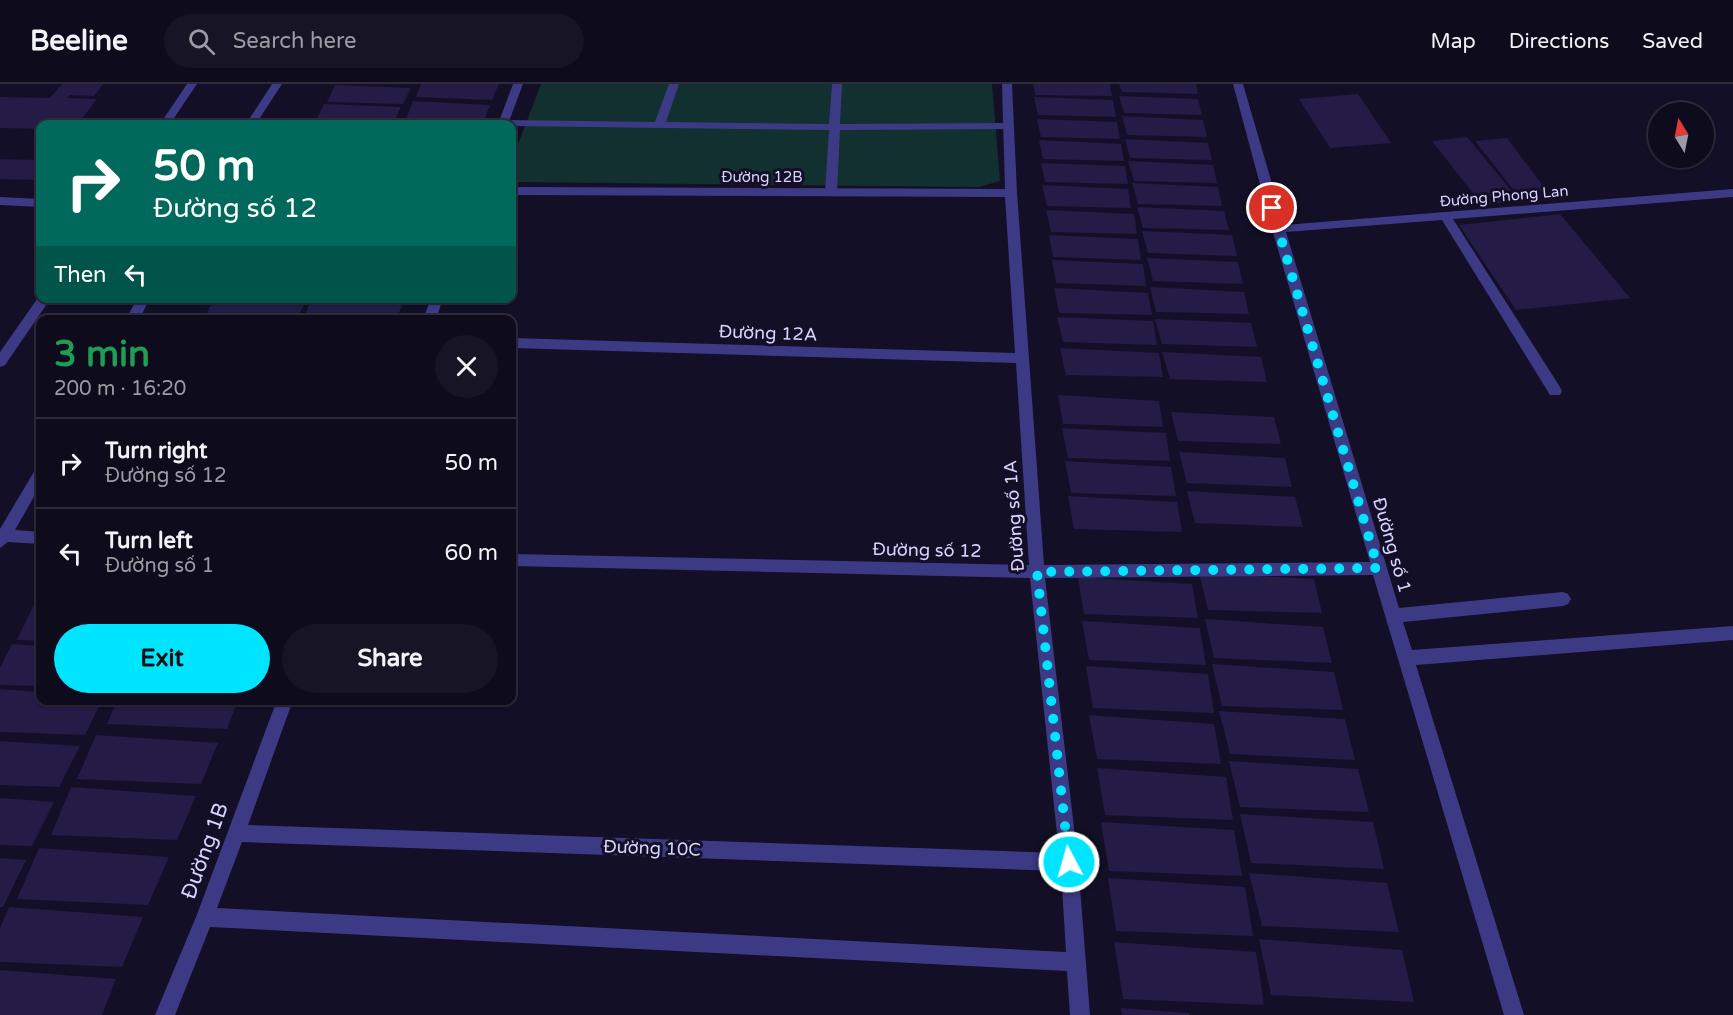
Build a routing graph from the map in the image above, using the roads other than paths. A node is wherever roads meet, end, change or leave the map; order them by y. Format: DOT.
graph roads {
  1 [pos="192,84"];
  2 [pos="277,84"];
  3 [pos="518,84"];
  4 [pos="674,84"];
  5 [pos="837,84"];
  6 [pos="1006,84"];
  7 [pos="1238,84"];
  8 [pos="168,120"];
  9 [pos="254,120"];
  10 [pos="504,120"];
  11 [pos="516,124"];
  12 [pos="659,126"];
  13 [pos="1008,126"];
  14 [pos="836,127"];
  15 [pos="516,191"];
  16 [pos="831,192"];
  17 [pos="1011,193"];
  18 [pos="1733,193"];
  19 [pos="0,201"];
  20 [pos="36,203"];
  21 [pos="1445,216"];
  22 [pos="1278,229"];
  23 [pos="41,303"];
  24 [pos="516,343"];
  25 [pos="1023,358"];
  26 [pos="0,362"];
  27 [pos="1555,391"];
  28 [pos="36,481"];
  29 [pos="2,538"];
  30 [pos="36,538"];
  31 [pos="516,560"];
  32 [pos="1378,568"];
  33 [pos="1037,572"];
  34 [pos="1563,599"];
  35 [pos="1392,616"];
  36 [pos="1733,633"];
  37 [pos="1408,658"];
  38 [pos="283,705"];
  39 [pos="235,833"];
  40 [pos="1069,862"];
  41 [pos="205,917"];
  42 [pos="1077,962"];
  43 [pos="165,1015"];
  44 [pos="1080,1015"];
  45 [pos="1514,1015"];
  1 -- 8 [label="street"];
  2 -- 9 [label="street"];
  3 -- 10 [label="street"];
  4 -- 12 [label="street"];
  5 -- 14 [label="street"];
  6 -- 13 [label="street, Đường số 1A"];
  7 -- 22 [label="street, Đường số 1"];
  11 -- 12 [label="street"];
  12 -- 14 [label="street"];
  13 -- 14 [label="street"];
  13 -- 17 [label="street, Đường số 1A"];
  14 -- 16 [label="street"];
  15 -- 16 [label="street, Đường 12B"];
  16 -- 17 [label="street, Đường 12B"];
  17 -- 25 [label="street, Đường số 1A"];
  18 -- 21 [label="street, Đường Phong Lan"];
  19 -- 20 [label="street"];
  21 -- 22 [label="street, Đường Phong Lan"];
  21 -- 27 [label="street"];
  22 -- 32 [label="street, Đường số 1"];
  23 -- 26 [label="street"];
  24 -- 25 [label="street, Đường 12A"];
  25 -- 33 [label="street, Đường số 1A"];
  28 -- 29 [label="street"];
  29 -- 30 [label="street"];
  31 -- 33 [label="street, Đường số 12"];
  32 -- 33 [label="street, Đường số 12"];
  32 -- 35 [label="street, Đường số 1"];
  33 -- 40 [label="street, Đường số 1A"];
  34 -- 35 [label="street"];
  35 -- 37 [label="street, Đường số 1"];
  36 -- 37 [label="street"];
  37 -- 45 [label="street, Đường số 1"];
  38 -- 39 [label="street, Đường 1B"];
  39 -- 40 [label="street, Đường 10C"];
  39 -- 41 [label="street, Đường 1B"];
  40 -- 42 [label="street, Đường số 1A"];
  41 -- 42 [label="street"];
  41 -- 43 [label="street, Đường 1B"];
  42 -- 44 [label="street, Đường số 1A"];
}
